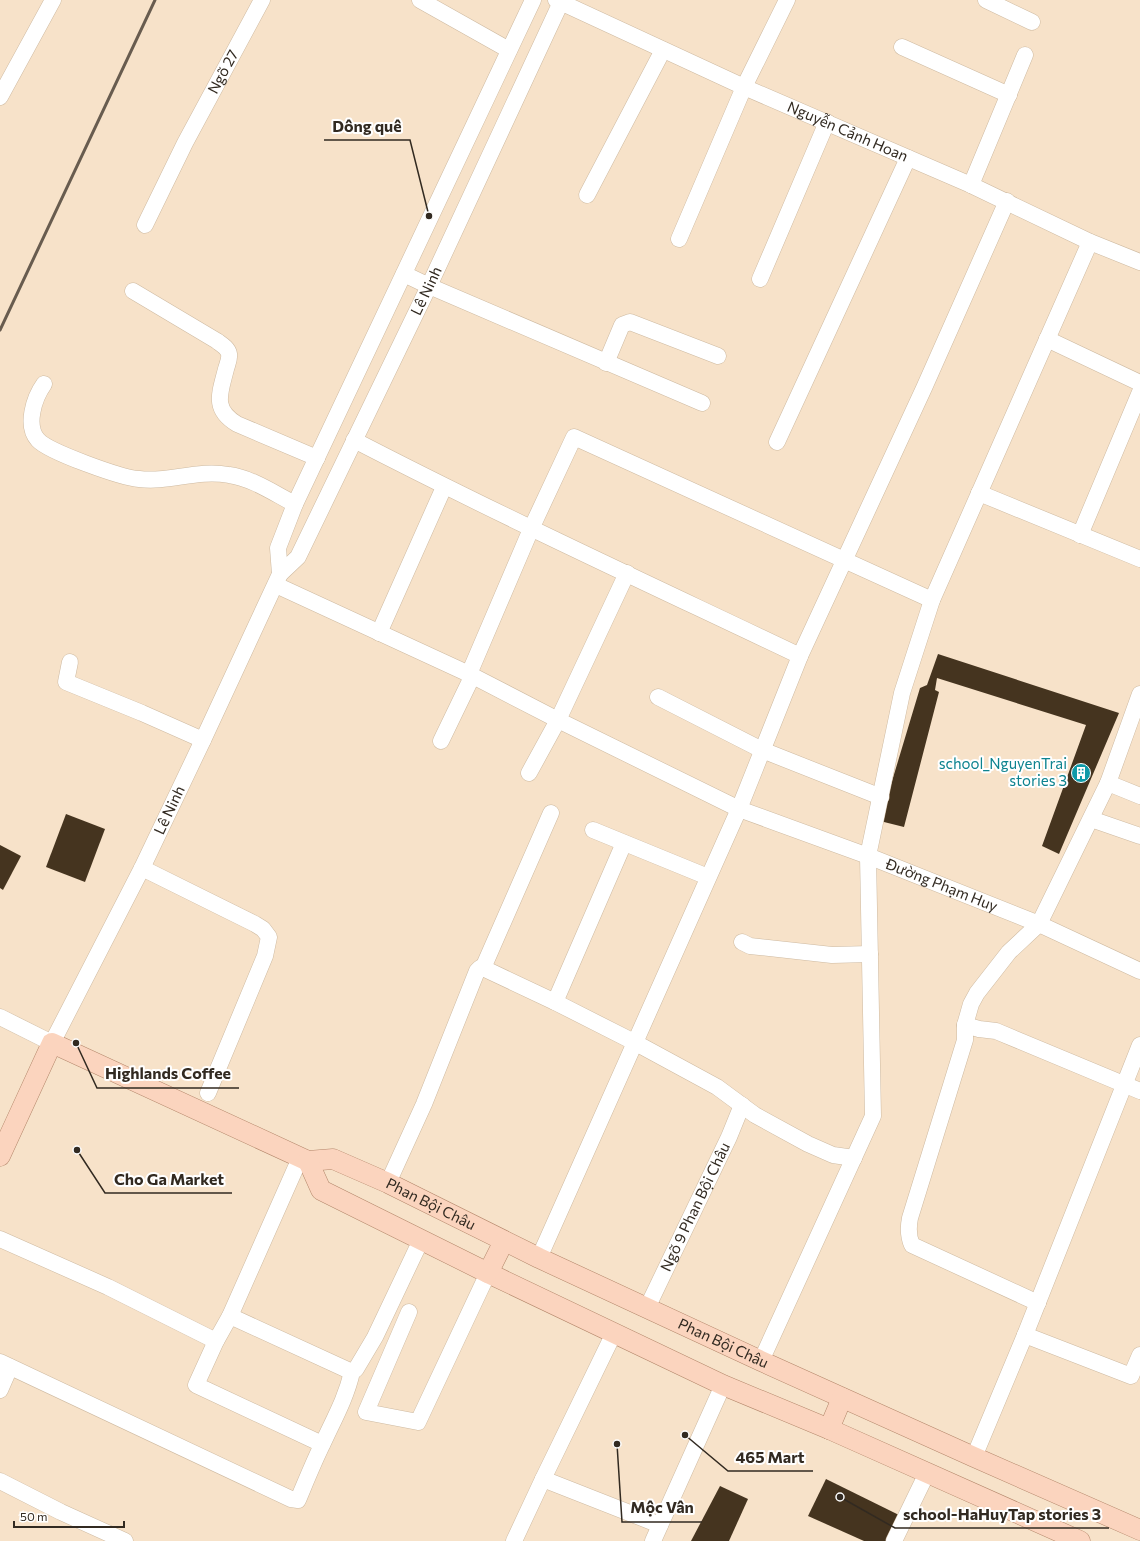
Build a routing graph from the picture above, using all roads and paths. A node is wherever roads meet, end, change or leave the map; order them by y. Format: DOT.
graph roads {
  1 [pos="53,0"];
  2 [pos="262,0"];
  3 [pos="420,0"];
  4 [pos="533,0"];
  5 [pos="787,0"];
  6 [pos="986,0"];
  7 [pos="560,1"];
  8 [pos="1032,22"];
  9 [pos="902,47"];
  10 [pos="509,50"];
  11 [pos="663,50"];
  12 [pos="1026,55"];
  13 [pos="744,87"];
  14 [pos="1009,95"];
  15 [pos="0,97"];
  16 [pos="827,122"];
  17 [pos="908,158"];
  18 [pos="971,184"];
  19 [pos="587,195"];
  20 [pos="1007,202"];
  21 [pos="145,225"];
  22 [pos="679,239"];
  23 [pos="1090,242"];
  24 [pos="1140,262"];
  25 [pos="404,274"];
  26 [pos="760,279"];
  27 [pos="429,286"];
  28 [pos="133,291"];
  29 [pos="1047,339"];
  30 [pos="718,356"];
  31 [pos="606,363"];
  32 [pos="1140,382"];
  33 [pos="44,384"];
  34 [pos="1140,392"];
  35 [pos="702,403"];
  36 [pos="354,440"];
  37 [pos="777,442"];
  38 [pos="317,458"];
  39 [pos="444,487"];
  40 [pos="979,493"];
  41 [pos="295,504"];
  42 [pos="531,529"];
  43 [pos="1080,535"];
  44 [pos="1140,559"];
  45 [pos="844,561"];
  46 [pos="627,573"];
  47 [pos="278,580"];
  48 [pos="932,600"];
  49 [pos="379,633"];
  50 [pos="800,656"];
  51 [pos="70,662"];
  52 [pos="469,674"];
  53 [pos="1140,694"];
  54 [pos="658,697"];
  55 [pos="558,720"];
  56 [pos="1135,723"];
  57 [pos="203,740"];
  58 [pos="441,741"];
  59 [pos="762,750"];
  60 [pos="530,772"];
  61 [pos="1108,783"];
  62 [pos="1140,796"];
  63 [pos="881,797"];
  64 [pos="739,809"];
  65 [pos="550,813"];
  66 [pos="1091,818"];
  67 [pos="593,830"];
  68 [pos="1140,836"];
  69 [pos="624,843"];
  70 [pos="868,856"];
  71 [pos="142,868"];
  72 [pos="708,877"];
  73 [pos="1039,924"];
  74 [pos="742,942"];
  75 [pos="870,954"];
  76 [pos="483,968"];
  77 [pos="1140,971"];
  78 [pos="555,1002"];
  79 [pos="0,1017"];
  80 [pos="965,1025"];
  81 [pos="634,1042"];
  82 [pos="52,1043"];
  83 [pos="1140,1045"];
  84 [pos="1124,1084"];
  85 [pos="1140,1091"];
  86 [pos="208,1093"];
  87 [pos="742,1105"];
  88 [pos="6,1127"];
  89 [pos="0,1156"];
  90 [pos="854,1158"];
  91 [pos="304,1160"];
  92 [pos="388,1183"];
  93 [pos="0,1239"];
  94 [pos="421,1240"];
  95 [pos="504,1241"];
  96 [pos="539,1258"];
  97 [pos="488,1273"];
  98 [pos="1038,1303"];
  99 [pos="647,1308"];
  100 [pos="409,1312"];
  101 [pos="230,1316"];
  102 [pos="614,1333"];
  103 [pos="1026,1335"];
  104 [pos="216,1341"];
  105 [pos="1140,1355"];
  106 [pos="761,1361"];
  107 [pos="5,1365"];
  108 [pos="352,1372"];
  109 [pos="1135,1381"];
  110 [pos="723,1384"];
  111 [pos="0,1390"];
  112 [pos="842,1398"];
  113 [pos="829,1429"];
  114 [pos="322,1444"];
  115 [pos="974,1457"];
  116 [pos="927,1473"];
  117 [pos="542,1479"];
  118 [pos="0,1481"];
  119 [pos="660,1526"];
  120 [pos="1140,1530"];
  121 [pos="126,1541"];
  122 [pos="514,1541"];
  123 [pos="653,1541"];
  124 [pos="894,1541"];
  125 [pos="1080,1541"];
  1 -- 15 [label="street"];
  2 -- 21 [label="street, Ngõ 27"];
  3 -- 10 [label="street"];
  4 -- 10 [label="street, Lê Ninh"];
  5 -- 13 [label="street"];
  6 -- 8 [label="street"];
  7 -- 11 [label="street, Nguyễn Cảnh Hoan"];
  7 -- 27 [label="street, Lê Ninh"];
  9 -- 14 [label="street"];
  10 -- 25 [label="street, Lê Ninh"];
  11 -- 13 [label="street, Nguyễn Cảnh Hoan"];
  11 -- 19 [label="street"];
  12 -- 14 [label="street"];
  13 -- 16 [label="street, Nguyễn Cảnh Hoan"];
  13 -- 22 [label="street"];
  14 -- 18 [label="street"];
  16 -- 17 [label="street, Nguyễn Cảnh Hoan"];
  16 -- 26 [label="street"];
  17 -- 18 [label="street, Nguyễn Cảnh Hoan"];
  17 -- 37 [label="street"];
  18 -- 20 [label="street, Nguyễn Cảnh Hoan"];
  20 -- 23 [label="street, Nguyễn Cảnh Hoan"];
  20 -- 45 [label="street"];
  23 -- 24 [label="street, Nguyễn Cảnh Hoan"];
  23 -- 29 [label="street"];
  25 -- 27 [label="street"];
  25 -- 38 [label="street, Lê Ninh"];
  27 -- 31 [label="street"];
  27 -- 36 [label="street, Lê Ninh"];
  28 -- 38 [label="street"];
  29 -- 32 [label="street"];
  29 -- 40 [label="street"];
  30 -- 31 [label="street"];
  31 -- 35 [label="street"];
  33 -- 41 [label="street"];
  34 -- 43 [label="street"];
  36 -- 39 [label="street"];
  36 -- 47 [label="street, Lê Ninh"];
  38 -- 41 [label="street, Lê Ninh"];
  39 -- 42 [label="street"];
  39 -- 49 [label="street"];
  40 -- 43 [label="street"];
  40 -- 48 [label="street"];
  41 -- 47 [label="street, Lê Ninh"];
  42 -- 45 [label="street"];
  42 -- 46 [label="street"];
  42 -- 52 [label="street"];
  43 -- 44 [label="street"];
  45 -- 48 [label="street"];
  45 -- 50 [label="street"];
  46 -- 50 [label="street"];
  46 -- 55 [label="street"];
  47 -- 49 [label="street, Đường Phạm Huy"];
  47 -- 57 [label="street, Lê Ninh"];
  48 -- 63 [label="street"];
  49 -- 52 [label="street, Đường Phạm Huy"];
  50 -- 59 [label="street"];
  51 -- 57 [label="street"];
  52 -- 55 [label="street, Đường Phạm Huy"];
  52 -- 58 [label="street"];
  53 -- 56 [label="street"];
  54 -- 59 [label="street"];
  55 -- 60 [label="street"];
  55 -- 64 [label="street, Đường Phạm Huy"];
  56 -- 61 [label="street"];
  57 -- 71 [label="street, Lê Ninh"];
  59 -- 63 [label="street"];
  59 -- 64 [label="street"];
  61 -- 62 [label="street"];
  61 -- 66 [label="street"];
  63 -- 70 [label="street"];
  64 -- 70 [label="street, Đường Phạm Huy"];
  64 -- 72 [label="street"];
  65 -- 76 [label="street"];
  66 -- 68 [label="street"];
  66 -- 73 [label="street"];
  67 -- 69 [label="street"];
  69 -- 72 [label="street"];
  69 -- 78 [label="street"];
  70 -- 73 [label="street, Đường Phạm Huy"];
  70 -- 75 [label="street"];
  71 -- 82 [label="street, Lê Ninh"];
  71 -- 86 [label="street"];
  72 -- 81 [label="street"];
  73 -- 77 [label="street, Đường Phạm Huy"];
  73 -- 80 [label="street"];
  74 -- 75 [label="street"];
  75 -- 90 [label="street"];
  76 -- 78 [label="street"];
  76 -- 92 [label="street"];
  78 -- 81 [label="street"];
  79 -- 82 [label="street"];
  80 -- 84 [label="street"];
  80 -- 98 [label="street"];
  81 -- 87 [label="street"];
  81 -- 96 [label="street"];
  82 -- 88 [label="main road"];
  82 -- 91 [label="main road"];
  83 -- 84 [label="street"];
  84 -- 85 [label="street"];
  84 -- 98 [label="street"];
  87 -- 90 [label="street"];
  87 -- 99 [label="street, Ngõ 9 Phan Bội Châu"];
  88 -- 89 [label="main road"];
  90 -- 106 [label="street"];
  91 -- 92 [label="main road, Phan Bội Châu"];
  91 -- 94 [label="main road"];
  91 -- 101 [label="street"];
  92 -- 95 [label="main road, Phan Bội Châu"];
  93 -- 104 [label="street"];
  94 -- 97 [label="main road"];
  94 -- 108 [label="street"];
  95 -- 96 [label="main road, Phan Bội Châu"];
  95 -- 97 [label="main road"];
  96 -- 99 [label="main road, Phan Bội Châu"];
  97 -- 100 [label="street"];
  97 -- 102 [label="main road"];
  98 -- 103 [label="street"];
  99 -- 106 [label="main road, Phan Bội Châu"];
  101 -- 104 [label="street"];
  101 -- 108 [label="street"];
  102 -- 110 [label="main road"];
  102 -- 117 [label="street"];
  103 -- 109 [label="street"];
  103 -- 115 [label="street"];
  104 -- 114 [label="street"];
  105 -- 109 [label="street"];
  106 -- 112 [label="main road, Phan Bội Châu"];
  107 -- 111 [label="street"];
  107 -- 114 [label="street"];
  108 -- 114 [label="street"];
  110 -- 113 [label="main road"];
  110 -- 119 [label="street"];
  112 -- 113 [label="main road"];
  112 -- 115 [label="main road, Phan Bội Châu"];
  113 -- 116 [label="main road"];
  115 -- 120 [label="main road, Phan Bội Châu"];
  116 -- 124 [label="street"];
  116 -- 125 [label="main road"];
  117 -- 119 [label="street"];
  117 -- 122 [label="street"];
  118 -- 121 [label="street"];
  119 -- 123 [label="street"];
}
